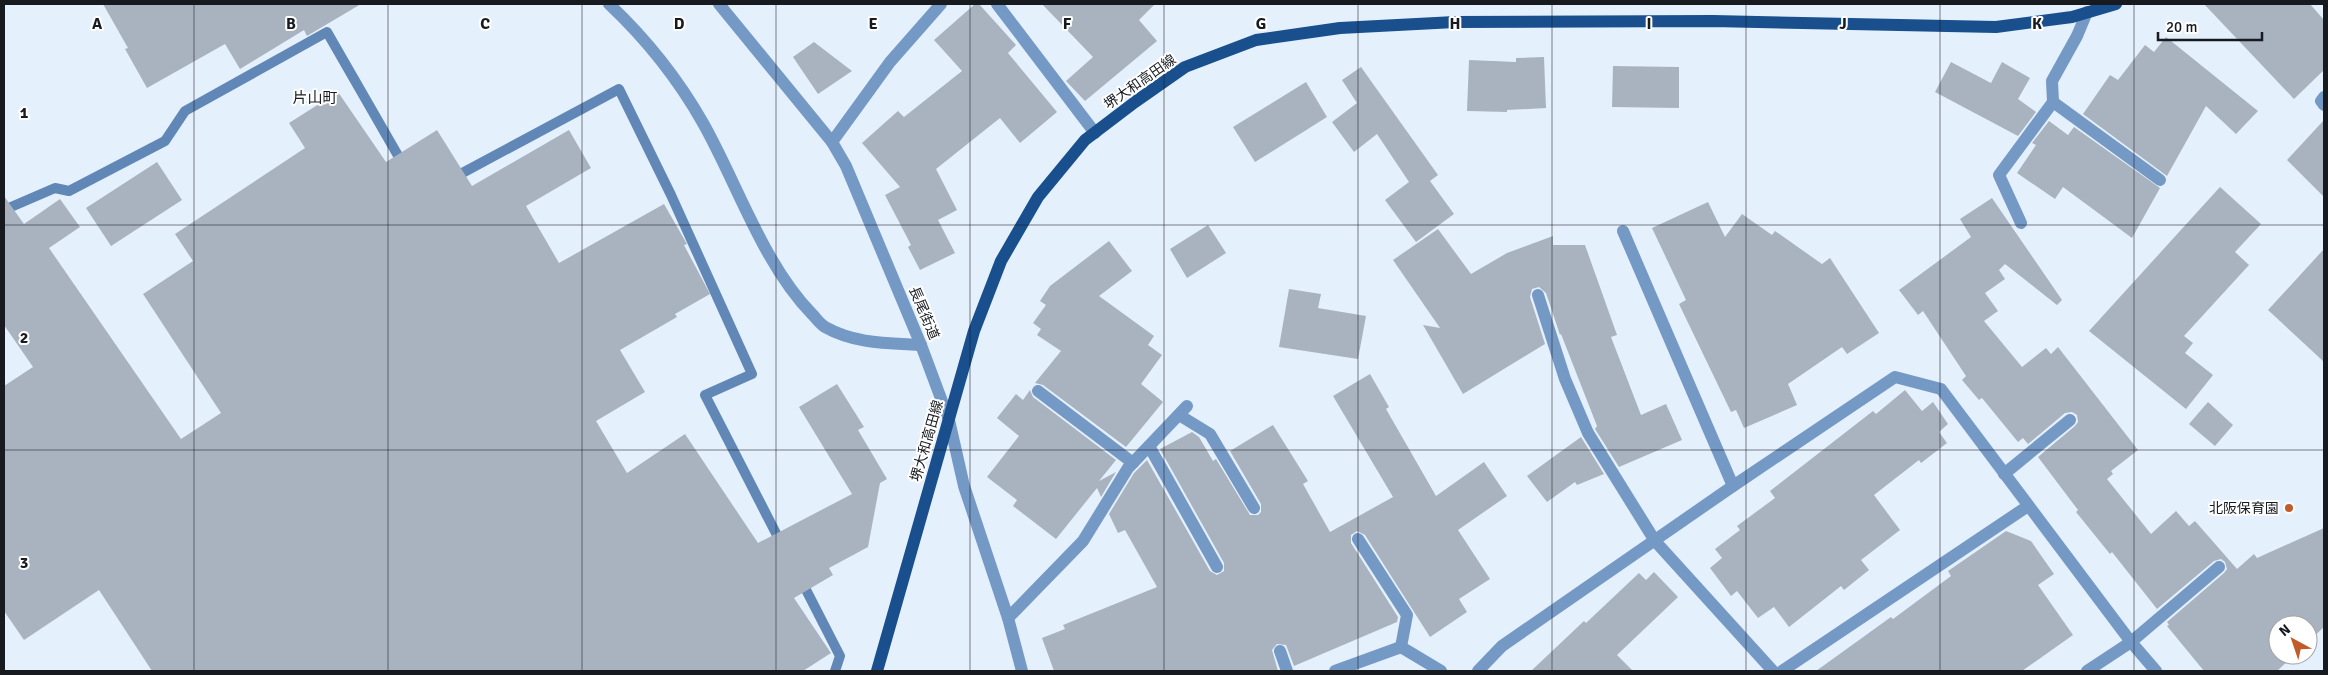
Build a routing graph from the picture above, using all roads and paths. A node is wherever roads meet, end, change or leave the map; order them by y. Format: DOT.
graph roads {
  1 [pos="609,4"];
  2 [pos="719,4"];
  3 [pos="941,4"];
  4 [pos="997,4"];
  5 [pos="2116,4"];
  6 [pos="2087,12"];
  7 [pos="2324,97"];
  8 [pos="2053,102"];
  9 [pos="2324,105"];
  10 [pos="1095,133"];
  11 [pos="832,142"];
  12 [pos="2160,180"];
  13 [pos="2021,223"];
  14 [pos="1623,231"];
  15 [pos="1538,295"];
  16 [pos="921,344"];
  17 [pos="1038,390"];
  18 [pos="949,420"];
  19 [pos="2070,420"];
  20 [pos="1149,446"];
  21 [pos="1133,463"];
  22 [pos="2004,474"];
  23 [pos="1733,486"];
  24 [pos="2028,506"];
  25 [pos="1254,508"];
  26 [pos="1358,539"];
  27 [pos="1655,541"];
  28 [pos="2219,567"];
  29 [pos="1217,568"];
  30 [pos="1008,618"];
  31 [pos="2131,642"];
  32 [pos="1401,646"];
  33 [pos="1280,652"];
  34 [pos="877,671"];
  35 [pos="1022,671"];
  36 [pos="1287,671"];
  37 [pos="1335,671"];
  38 [pos="1441,671"];
  39 [pos="1478,671"];
  40 [pos="1773,671"];
  41 [pos="1782,671"];
  42 [pos="2087,671"];
  43 [pos="2156,671"];
  1 -- 16 [label="street"];
  2 -- 11 [label="street, 長尾街道"];
  3 -- 11 [label="street"];
  4 -- 10 [label="street"];
  5 -- 6 [label="main road, 堺大和高田線"];
  6 -- 8 [label="street"];
  6 -- 10 [label="main road, 堺大和高田線"];
  7 -- 9 [label="street"];
  8 -- 12 [label="street"];
  8 -- 13 [label="street"];
  10 -- 18 [label="main road, 堺大和高田線"];
  11 -- 16 [label="street, 長尾街道"];
  14 -- 23 [label="street"];
  15 -- 27 [label="street"];
  16 -- 18 [label="street, 長尾街道"];
  17 -- 21 [label="street"];
  18 -- 30 [label="street, 長尾街道"];
  18 -- 34 [label="main road, 堺大和高田線"];
  19 -- 22 [label="street"];
  20 -- 21 [label="street"];
  20 -- 25 [label="street"];
  20 -- 29 [label="street"];
  21 -- 30 [label="street"];
  22 -- 23 [label="street"];
  22 -- 24 [label="street"];
  23 -- 27 [label="street"];
  24 -- 31 [label="street"];
  24 -- 41 [label="street"];
  26 -- 32 [label="street"];
  27 -- 39 [label="street"];
  27 -- 40 [label="street"];
  28 -- 31 [label="street"];
  30 -- 35 [label="street, 長尾街道"];
  31 -- 42 [label="street"];
  31 -- 43 [label="street"];
  32 -- 37 [label="street"];
  32 -- 38 [label="street"];
  33 -- 36 [label="street"];
}
